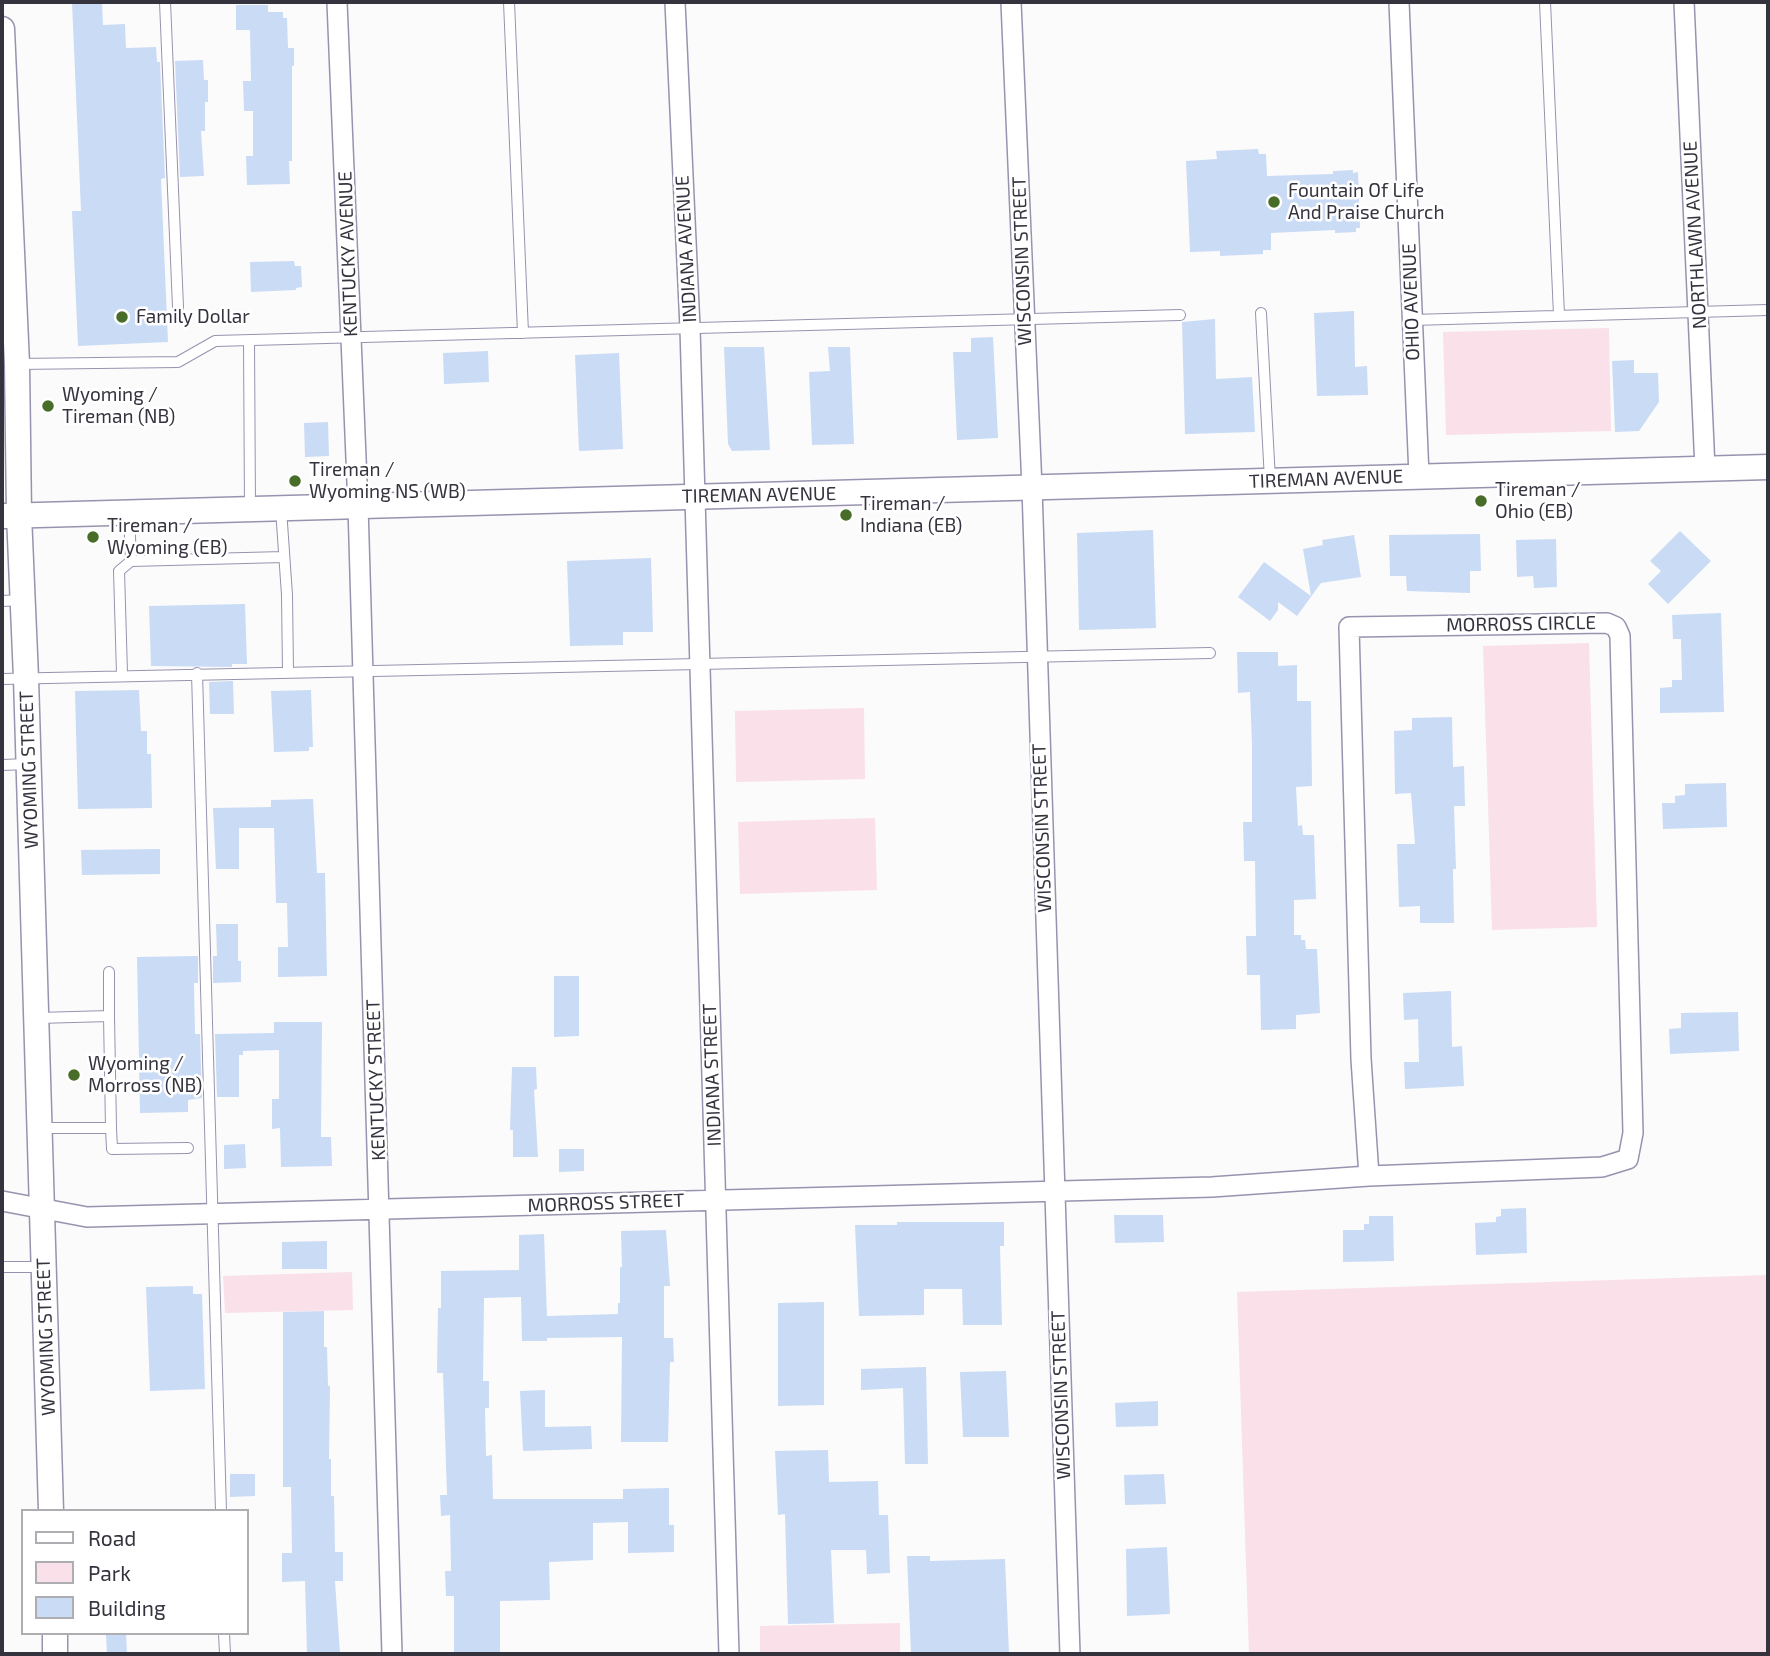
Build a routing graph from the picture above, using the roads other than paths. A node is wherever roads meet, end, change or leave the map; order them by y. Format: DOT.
graph roads {
  1 [pos="165,2"];
  2 [pos="337,2"];
  3 [pos="509,2"];
  4 [pos="675,2"];
  5 [pos="1011,2"];
  6 [pos="1399,2"];
  7 [pos="1545,2"];
  8 [pos="1684,2"];
  9 [pos="2,29"];
  10 [pos="178,307"];
  11 [pos="1768,310"];
  12 [pos="1698,312"];
  13 [pos="1261,313"];
  14 [pos="1180,315"];
  15 [pos="1559,315"];
  16 [pos="1025,320"];
  17 [pos="1412,320"];
  18 [pos="690,328"];
  19 [pos="9,333"];
  20 [pos="523,333"];
  21 [pos="352,337"];
  22 [pos="249,340"];
  23 [pos="17,364"];
  24 [pos="1768,467"];
  25 [pos="1705,469"];
  26 [pos="1419,476"];
  27 [pos="1270,481"];
  28 [pos="1032,488"];
  29 [pos="695,496"];
  30 [pos="358,506"];
  31 [pos="281,508"];
  32 [pos="250,509"];
  33 [pos="129,512"];
  34 [pos="10,515"];
  35 [pos="283,557"];
  36 [pos="131,561"];
  37 [pos="13,601"];
  38 [pos="1210,653"];
  39 [pos="1037,656"];
  40 [pos="700,663"];
  41 [pos="363,670"];
  42 [pos="288,672"];
  43 [pos="197,673"];
  44 [pos="122,674"];
  45 [pos="26,678"];
  46 [pos="2,679"];
  47 [pos="29,764"];
  48 [pos="2,765"];
  49 [pos="109,972"];
  50 [pos="109,1016"];
  51 [pos="37,1018"];
  52 [pos="40,1128"];
  53 [pos="111,1128"];
  54 [pos="188,1148"];
  55 [pos="1369,1176"];
  56 [pos="1212,1187"];
  57 [pos="1054,1191"];
  58 [pos="716,1200"];
  59 [pos="2,1201"];
  60 [pos="43,1208"];
  61 [pos="379,1209"];
  62 [pos="211,1214"];
  63 [pos="2,1267"];
  64 [pos="44,1267"];
  65 [pos="51,1509"];
  66 [pos="220,1509"];
  67 [pos="55,1635"];
  68 [pos="225,1635"];
  69 [pos="55,1654"];
  70 [pos="225,1654"];
  71 [pos="392,1654"];
  72 [pos="729,1654"];
  73 [pos="1070,1654"];
  1 -- 10 [label="lane"];
  2 -- 21 [label="street, KENTUCKY AVENUE"];
  3 -- 20 [label="lane"];
  4 -- 18 [label="street, INDIANA AVENUE"];
  5 -- 16 [label="street, WISCONSIN STREET"];
  6 -- 17 [label="street, OHIO AVENUE"];
  7 -- 15 [label="lane"];
  8 -- 12 [label="street, NORTHLAWN AVENUE"];
  9 -- 19 [label="street, WYOMING STREET"];
  11 -- 12 [label="lane"];
  12 -- 15 [label="lane"];
  12 -- 25 [label="street, NORTHLAWN AVENUE"];
  13 -- 27 [label="lane"];
  14 -- 16 [label="lane"];
  15 -- 17 [label="lane"];
  16 -- 18 [label="lane"];
  16 -- 28 [label="street, WISCONSIN STREET"];
  17 -- 26 [label="street, OHIO AVENUE"];
  18 -- 20 [label="lane"];
  18 -- 29 [label="street, INDIANA AVENUE"];
  19 -- 23 [label="street, WYOMING STREET"];
  20 -- 21 [label="lane"];
  21 -- 22 [label="lane"];
  21 -- 30 [label="street, KENTUCKY AVENUE"];
  22 -- 23 [label="lane"];
  22 -- 32 [label="lane"];
  23 -- 34 [label="street, WYOMING STREET"];
  24 -- 25 [label="street, TIREMAN AVENUE"];
  25 -- 26 [label="street, TIREMAN AVENUE"];
  26 -- 27 [label="street, TIREMAN AVENUE"];
  27 -- 28 [label="street, TIREMAN AVENUE"];
  28 -- 29 [label="street, TIREMAN AVENUE"];
  28 -- 39 [label="street, WISCONSIN STREET"];
  29 -- 30 [label="street, TIREMAN AVENUE"];
  29 -- 40 [label="street, INDIANA STREET"];
  30 -- 31 [label="street, TIREMAN AVENUE"];
  30 -- 41 [label="street, KENTUCKY STREET"];
  31 -- 32 [label="street, TIREMAN AVENUE"];
  31 -- 35 [label="lane"];
  32 -- 33 [label="street, TIREMAN AVENUE"];
  33 -- 34 [label="street, TIREMAN AVENUE"];
  33 -- 36 [label="lane"];
  34 -- 37 [label="street, WYOMING STREET"];
  35 -- 36 [label="lane"];
  35 -- 42 [label="lane"];
  36 -- 44 [label="lane"];
  37 -- 45 [label="street, WYOMING STREET"];
  38 -- 39 [label="lane"];
  39 -- 40 [label="lane"];
  39 -- 57 [label="street, WISCONSIN STREET"];
  40 -- 41 [label="lane"];
  40 -- 58 [label="street, INDIANA STREET"];
  41 -- 42 [label="lane"];
  41 -- 61 [label="street, KENTUCKY STREET"];
  42 -- 43 [label="lane"];
  43 -- 44 [label="lane"];
  43 -- 62 [label="lane"];
  44 -- 45 [label="lane"];
  45 -- 46 [label="lane"];
  45 -- 47 [label="street, WYOMING STREET"];
  47 -- 48 [label="lane"];
  47 -- 51 [label="street, WYOMING STREET"];
  49 -- 50 [label="lane"];
  50 -- 51 [label="lane"];
  50 -- 53 [label="lane"];
  51 -- 52 [label="street, WYOMING STREET"];
  52 -- 53 [label="lane"];
  52 -- 60 [label="street, WYOMING STREET"];
  53 -- 54 [label="lane"];
  55 -- 55 [label="street, MORROSS CIRCLE"];
  55 -- 56 [label="street, MORROSS CIRCLE"];
  56 -- 57 [label="street, MORROSS STREET"];
  57 -- 58 [label="street, MORROSS STREET"];
  57 -- 73 [label="street, WISCONSIN STREET"];
  58 -- 61 [label="street, MORROSS STREET"];
  58 -- 72 [label="street, INDIANA STREET"];
  59 -- 60 [label="street, MORROSS STREET"];
  60 -- 62 [label="street, MORROSS STREET"];
  60 -- 64 [label="street, WYOMING STREET"];
  61 -- 62 [label="street, MORROSS STREET"];
  61 -- 71 [label="street, KENTUCKY STREET"];
  62 -- 66 [label="lane"];
  63 -- 64 [label="lane"];
  64 -- 65 [label="street, WYOMING STREET"];
  67 -- 69 [label="street"];
  68 -- 70 [label="lane"];
}
